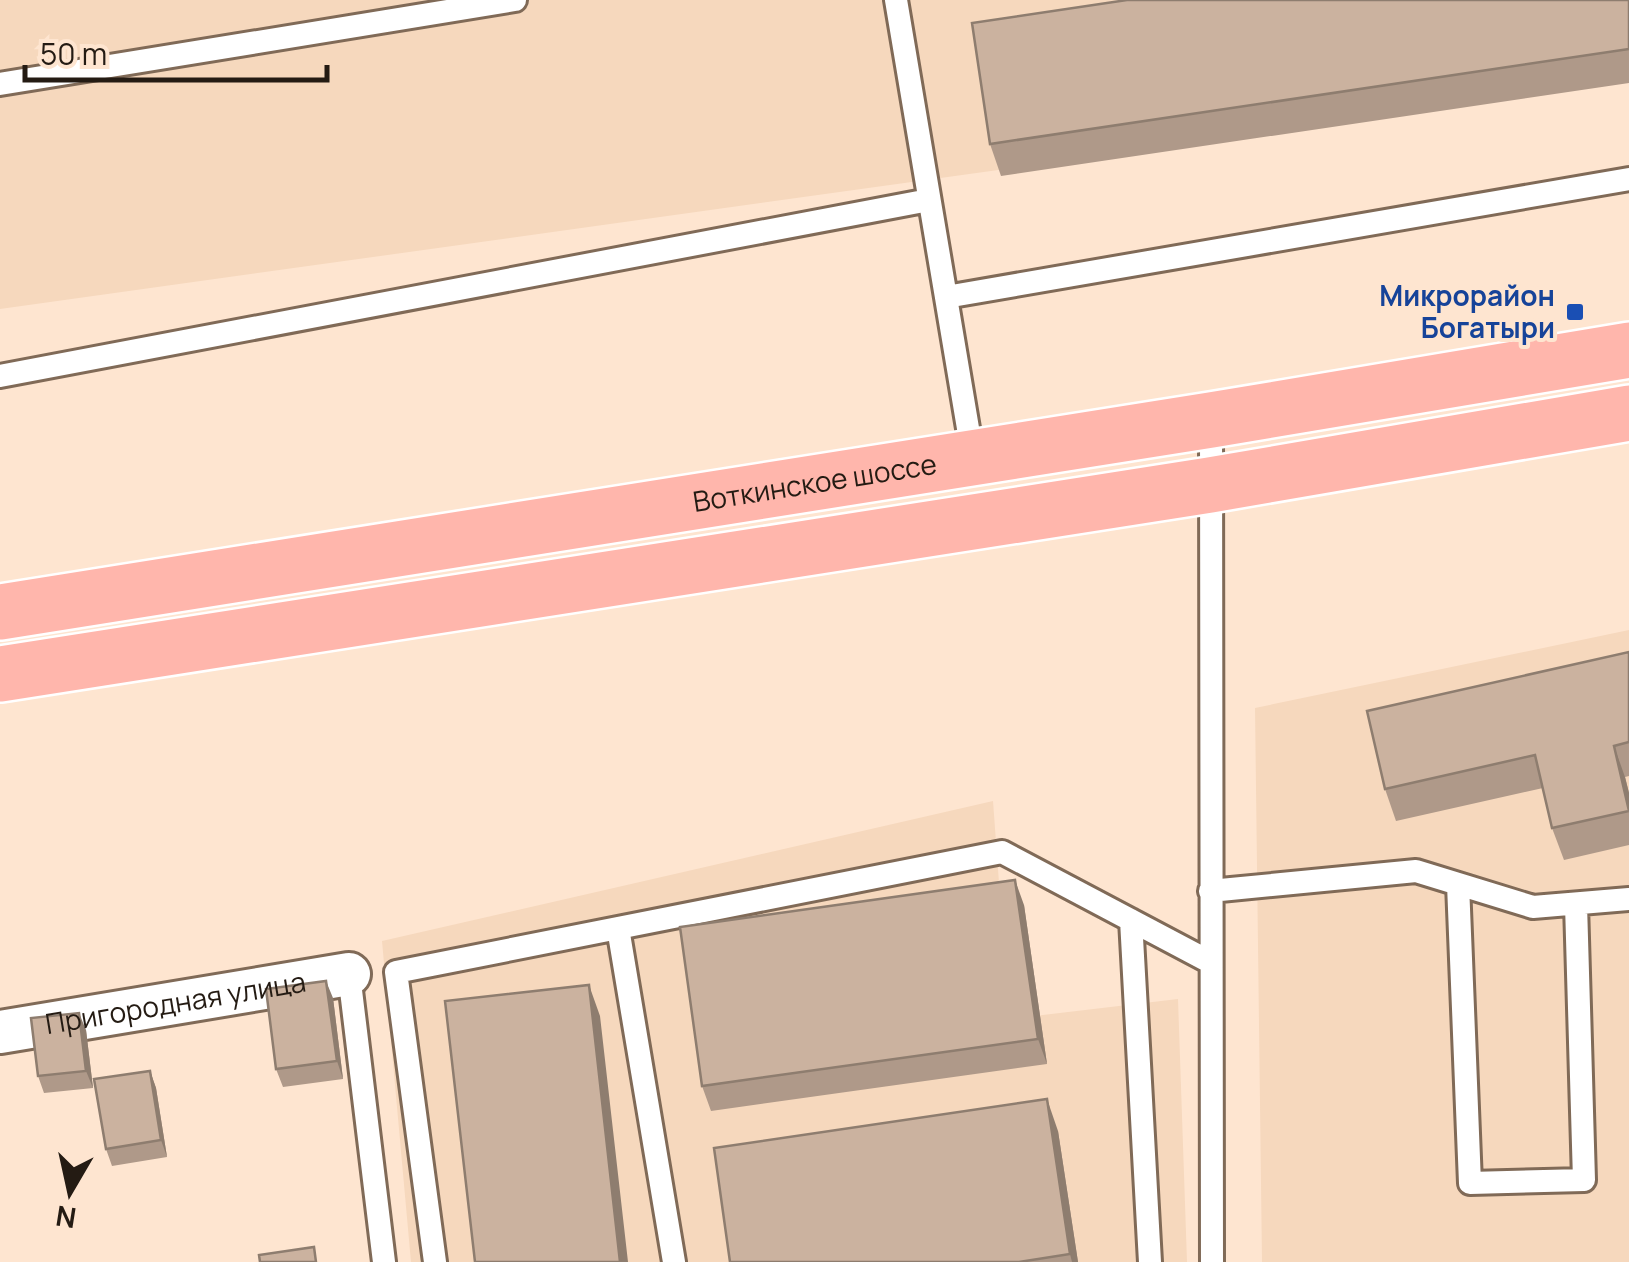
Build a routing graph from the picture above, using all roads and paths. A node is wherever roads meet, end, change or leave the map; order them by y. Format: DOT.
graph roads {
  1 [pos="514,0"];
  2 [pos="896,0"];
  3 [pos="0,84"];
  4 [pos="1629,178"];
  5 [pos="929,200"];
  6 [pos="946,297"];
  7 [pos="1629,350"];
  8 [pos="0,376"];
  9 [pos="1629,413"];
  10 [pos="1211,420"];
  11 [pos="973,458"];
  12 [pos="1210,485"];
  13 [pos="0,612"];
  14 [pos="0,674"];
  15 [pos="1458,884"];
  16 [pos="1210,891"];
  17 [pos="1629,899"];
  18 [pos="1576,904"];
  19 [pos="1131,920"];
  20 [pos="618,928"];
  21 [pos="1210,962"];
  22 [pos="348,974"];
  23 [pos="0,1032"];
  24 [pos="384,1262"];
  25 [pos="435,1262"];
  26 [pos="674,1262"];
  27 [pos="1150,1262"];
  28 [pos="1212,1262"];
  1 -- 3 [label="lane"];
  2 -- 5 [label="lane"];
  4 -- 6 [label="lane"];
  5 -- 6 [label="lane"];
  5 -- 8 [label="lane"];
  6 -- 11 [label="lane"];
  7 -- 10 [label="main road, Воткинское шоссе"];
  9 -- 12 [label="main road"];
  10 -- 11 [label="main road, Воткинское шоссе"];
  10 -- 12 [label="lane"];
  11 -- 13 [label="main road, Воткинское шоссе"];
  12 -- 14 [label="main road"];
  12 -- 16 [label="lane"];
  15 -- 16 [label="lane"];
  15 -- 18 [label="lane"];
  15 -- 18 [label="lane"];
  16 -- 21 [label="lane"];
  17 -- 18 [label="lane"];
  19 -- 20 [label="lane"];
  19 -- 21 [label="lane"];
  19 -- 27 [label="lane"];
  20 -- 25 [label="lane"];
  20 -- 26 [label="lane"];
  21 -- 28 [label="lane"];
  22 -- 23 [label="street, Пригородная улица"];
  22 -- 24 [label="lane"];
}
